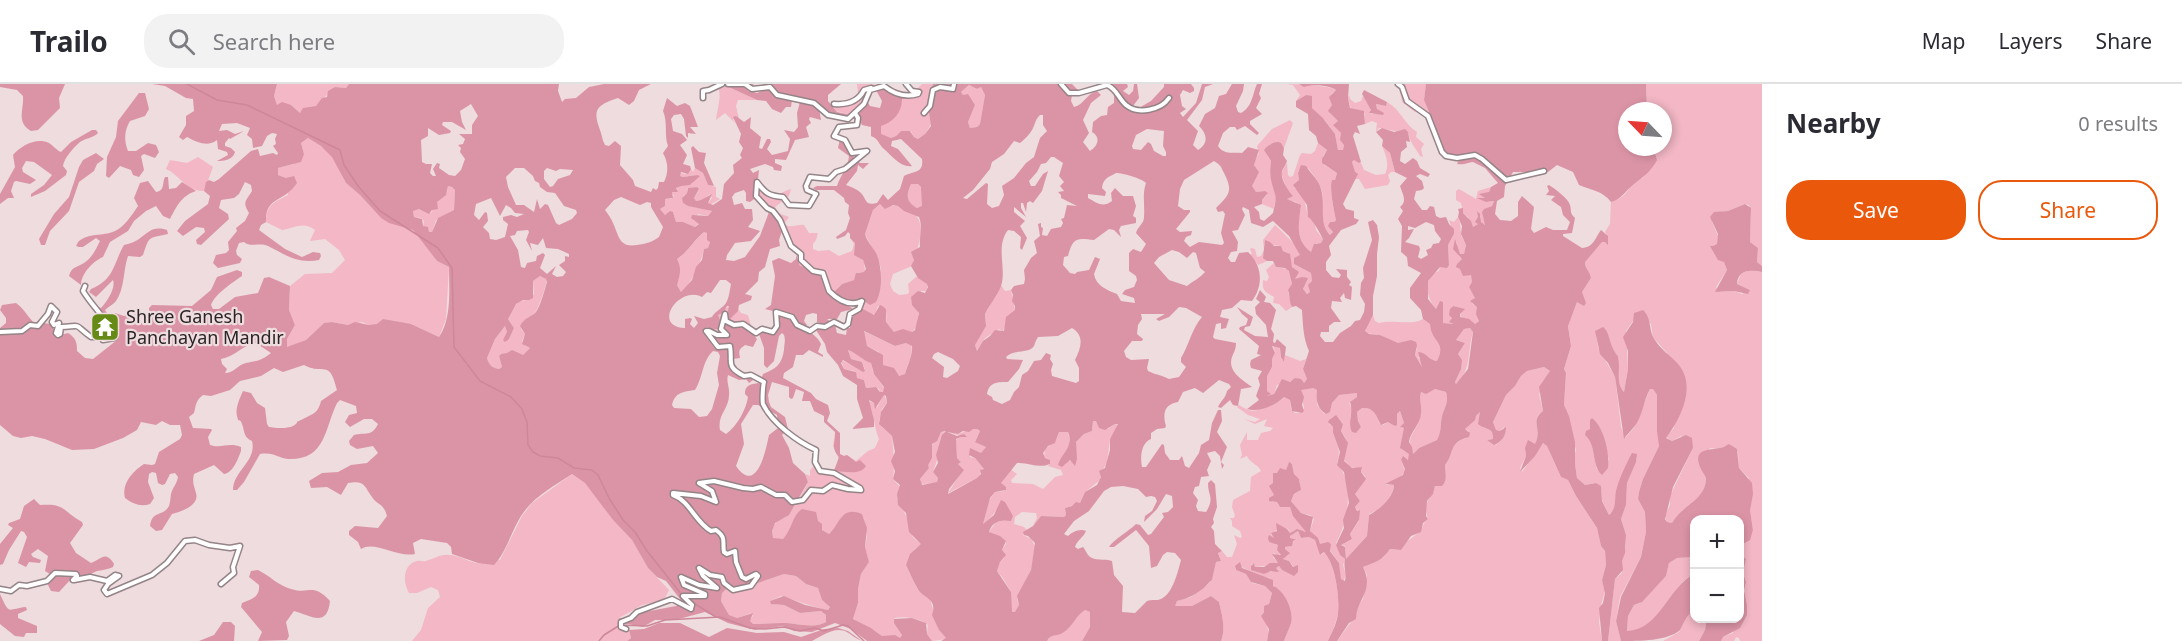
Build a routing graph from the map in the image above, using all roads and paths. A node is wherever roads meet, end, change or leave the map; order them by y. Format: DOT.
graph roads {
  1 [pos="722,84"];
  2 [pos="728,84"];
  3 [pos="906,84"];
  4 [pos="954,84"];
  5 [pos="1061,84"];
  6 [pos="1398,84"];
  7 [pos="878,89"];
  8 [pos="703,98"];
  9 [pos="1169,98"];
  10 [pos="834,104"];
  11 [pos="924,112"];
  12 [pos="855,113"];
  13 [pos="1544,171"];
  14 [pos="85,286"];
  15 [pos="0,332"];
  16 [pos="221,584"];
  17 [pos="0,590"];
  18 [pos="626,629"];
  1 -- 8 [label="street"];
  2 -- 12 [label="street"];
  3 -- 7 [label="street"];
  4 -- 11 [label="street"];
  5 -- 9 [label="street"];
  6 -- 13 [label="street"];
  7 -- 10 [label="street"];
  7 -- 12 [label="street"];
  12 -- 18 [label="street"];
  14 -- 15 [label="street"];
  16 -- 17 [label="street"];
}
